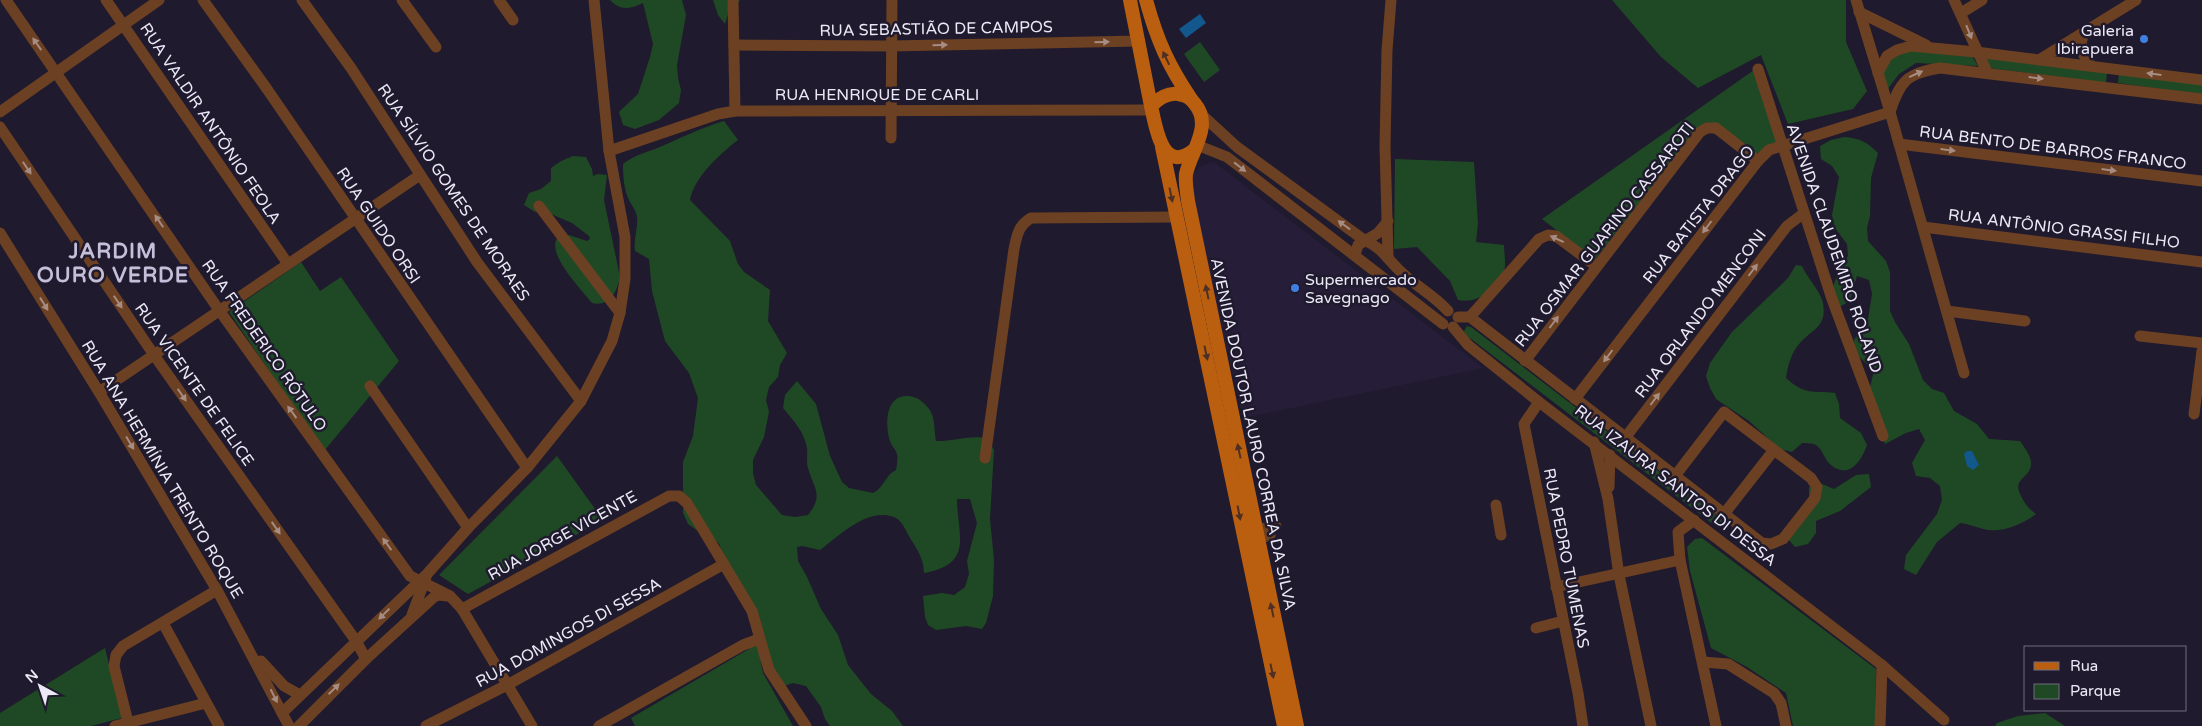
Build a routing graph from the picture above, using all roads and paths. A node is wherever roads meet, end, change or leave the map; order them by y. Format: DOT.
graph roads {
  1 [pos="6,0"];
  2 [pos="106,0"];
  3 [pos="159,0"];
  4 [pos="204,0"];
  5 [pos="302,0"];
  6 [pos="402,0"];
  7 [pos="499,0"];
  8 [pos="594,0"];
  9 [pos="732,0"];
  10 [pos="892,0"];
  11 [pos="1130,0"];
  12 [pos="1146,0"];
  13 [pos="1391,0"];
  14 [pos="1856,0"];
  15 [pos="1954,0"];
  16 [pos="1982,0"];
  17 [pos="2136,0"];
  18 [pos="1860,12"];
  19 [pos="1961,13"];
  20 [pos="513,20"];
  21 [pos="124,25"];
  22 [pos="2085,31"];
  23 [pos="1139,41"];
  24 [pos="734,45"];
  25 [pos="891,46"];
  26 [pos="436,47"];
  27 [pos="1932,48"];
  28 [pos="1976,52"];
  29 [pos="2039,60"];
  30 [pos="2091,66"];
  31 [pos="1758,68"];
  32 [pos="2114,69"];
  33 [pos="58,72"];
  34 [pos="1987,72"];
  35 [pos="1878,73"];
  36 [pos="2202,80"];
  37 [pos="2111,88"];
  38 [pos="2202,99"];
  39 [pos="1191,100"];
  40 [pos="1152,108"];
  41 [pos="735,110"];
  42 [pos="891,111"];
  43 [pos="0,112"];
  44 [pos="1890,112"];
  45 [pos="1201,114"];
  46 [pos="0,127"];
  47 [pos="891,138"];
  48 [pos="1899,144"];
  49 [pos="1782,145"];
  50 [pos="1162,147"];
  51 [pos="1196,148"];
  52 [pos="609,151"];
  53 [pos="1758,161"];
  54 [pos="420,175"];
  55 [pos="2202,181"];
  56 [pos="1260,182"];
  57 [pos="539,206"];
  58 [pos="1322,209"];
  59 [pos="1804,213"];
  60 [pos="1176,217"];
  61 [pos="355,219"];
  62 [pos="1388,221"];
  63 [pos="1923,227"];
  64 [pos="0,234"];
  65 [pos="1364,240"];
  66 [pos="1355,255"];
  67 [pos="1388,256"];
  68 [pos="2202,262"];
  69 [pos="288,264"];
  70 [pos="1596,266"];
  71 [pos="219,310"];
  72 [pos="1946,311"];
  73 [pos="620,313"];
  74 [pos="1470,317"];
  75 [pos="1451,320"];
  76 [pos="2025,320"];
  77 [pos="2140,336"];
  78 [pos="2202,343"];
  79 [pos="2202,351"];
  80 [pos="154,355"];
  81 [pos="1525,361"];
  82 [pos="1964,373"];
  83 [pos="370,386"];
  84 [pos="99,392"];
  85 [pos="1575,399"];
  86 [pos="581,401"];
  87 [pos="1539,402"];
  88 [pos="2194,414"];
  89 [pos="1883,436"];
  90 [pos="1625,438"];
  91 [pos="1594,442"];
  92 [pos="1774,450"];
  93 [pos="1610,455"];
  94 [pos="986,458"];
  95 [pos="527,468"];
  96 [pos="1675,476"];
  97 [pos="1608,499"];
  98 [pos="1496,505"];
  99 [pos="1724,514"];
  100 [pos="1694,520"];
  101 [pos="468,528"];
  102 [pos="1502,535"];
  103 [pos="1680,560"];
  104 [pos="724,564"];
  105 [pos="1619,575"];
  106 [pos="423,579"];
  107 [pos="1556,587"];
  108 [pos="217,590"];
  109 [pos="450,596"];
  110 [pos="462,609"];
  111 [pos="411,617"];
  112 [pos="1563,621"];
  113 [pos="163,623"];
  114 [pos="1536,628"];
  115 [pos="759,639"];
  116 [pos="356,641"];
  117 [pos="250,648"];
  118 [pos="366,659"];
  119 [pos="1702,662"];
  120 [pos="1882,665"];
  121 [pos="509,684"];
  122 [pos="300,696"];
  123 [pos="206,703"];
  124 [pos="1944,720"];
  125 [pos="291,722"];
  126 [pos="128,724"];
  127 [pos="115,726"];
  128 [pos="219,726"];
  129 [pos="426,726"];
  130 [pos="532,726"];
  131 [pos="599,726"];
  132 [pos="806,726"];
  133 [pos="1284,726"];
  134 [pos="1297,726"];
  135 [pos="1583,726"];
  136 [pos="1651,726"];
  137 [pos="1716,726"];
  138 [pos="1786,726"];
  139 [pos="1880,726"];
  33 -- 1 [label="street, RUA FREDERICO RÓTULO, one-way"];
  2 -- 21 [label="street, RUA VALDIR ANTÔNIO FEOLA"];
  3 -- 21 [label="street"];
  4 -- 61 [label="street, RUA GUIDO ORSI"];
  5 -- 54 [label="street, RUA SÍLVIO GOMES DE MORAES"];
  6 -- 26 [label="street"];
  7 -- 20 [label="street"];
  8 -- 52 [label="street"];
  9 -- 24 [label="street"];
  10 -- 25 [label="street"];
  11 -- 23 [label="main road"];
  39 -- 12 [label="main road, one-way"];
  13 -- 62 [label="street"];
  14 -- 18 [label="street"];
  15 -- 19 [label="street"];
  16 -- 19 [label="street"];
  17 -- 22 [label="street"];
  18 -- 27 [label="street"];
  18 -- 35 [label="street"];
  19 -- 28 [label="street, one-way"];
  21 -- 33 [label="street"];
  21 -- 69 [label="street, RUA VALDIR ANTÔNIO FEOLA"];
  22 -- 29 [label="street"];
  22 -- 30 [label="street"];
  25 -- 23 [label="street, RUA SEBASTIÃO DE CAMPOS, one-way"];
  23 -- 40 [label="main road"];
  24 -- 25 [label="street, RUA SEBASTIÃO DE CAMPOS"];
  24 -- 41 [label="street"];
  25 -- 42 [label="street"];
  27 -- 28 [label="street"];
  27 -- 35 [label="street"];
  28 -- 29 [label="street"];
  28 -- 34 [label="street"];
  29 -- 30 [label="street"];
  30 -- 32 [label="street"];
  31 -- 49 [label="street, AVENIDA CLAUDEMIRO ROLAND"];
  36 -- 32 [label="street, one-way"];
  32 -- 37 [label="street"];
  33 -- 43 [label="street"];
  71 -- 33 [label="street, RUA FREDERICO RÓTULO, one-way"];
  34 -- 37 [label="street, one-way"];
  44 -- 34 [label="street, one-way"];
  35 -- 44 [label="street"];
  37 -- 38 [label="street"];
  39 -- 40 [label="main road"];
  39 -- 45 [label="main road"];
  40 -- 42 [label="street, RUA HENRIQUE DE CARLI"];
  40 -- 50 [label="main road"];
  41 -- 42 [label="street, RUA HENRIQUE DE CARLI"];
  41 -- 52 [label="street, RUA HENRIQUE DE CARLI"];
  42 -- 47 [label="street"];
  44 -- 48 [label="street"];
  44 -- 49 [label="street, RUA BATISTA DRAGO"];
  45 -- 51 [label="main road"];
  45 -- 58 [label="street"];
  46 -- 80 [label="street, RUA VICENTE DE FELICE, one-way"];
  48 -- 55 [label="street, RUA BENTO DE BARROS FRANCO, one-way"];
  48 -- 63 [label="street"];
  49 -- 53 [label="street, RUA BATISTA DRAGO"];
  49 -- 59 [label="street, AVENIDA CLAUDEMIRO ROLAND"];
  50 -- 51 [label="main road"];
  50 -- 60 [label="main road, one-way"];
  51 -- 56 [label="street, one-way"];
  134 -- 51 [label="main road, AVENIDA DOUTOR LAURO CORREA DA SILVA, one-way"];
  52 -- 73 [label="street"];
  53 -- 70 [label="street, RUA OSMAR GUARINO CASSAROTI"];
  53 -- 85 [label="street, RUA BATISTA DRAGO, one-way"];
  54 -- 61 [label="street"];
  54 -- 86 [label="street, RUA SÍLVIO GOMES DE MORAES"];
  56 -- 58 [label="street"];
  56 -- 66 [label="street"];
  57 -- 73 [label="street"];
  65 -- 58 [label="street, one-way"];
  59 -- 89 [label="street, AVENIDA CLAUDEMIRO ROLAND"];
  90 -- 59 [label="street, RUA ORLANDO MENCONI, one-way"];
  60 -- 94 [label="street"];
  60 -- 133 [label="main road, one-way"];
  61 -- 69 [label="street"];
  61 -- 95 [label="street, RUA GUIDO ORSI"];
  62 -- 65 [label="street"];
  62 -- 67 [label="street"];
  63 -- 68 [label="street, RUA ANTÔNIO GRASSI FILHO"];
  63 -- 72 [label="street"];
  64 -- 84 [label="street, RUA ANA HERMÍNIA TRENTO ROQUE, one-way"];
  65 -- 66 [label="street"];
  65 -- 67 [label="street"];
  66 -- 75 [label="street"];
  67 -- 75 [label="street"];
  69 -- 71 [label="street"];
  70 -- 74 [label="street, one-way"];
  81 -- 70 [label="street, RUA OSMAR GUARINO CASSAROTI, one-way"];
  71 -- 80 [label="street"];
  106 -- 71 [label="street, RUA FREDERICO RÓTULO, one-way"];
  72 -- 76 [label="street"];
  72 -- 82 [label="street"];
  73 -- 86 [label="street"];
  74 -- 75 [label="street"];
  74 -- 81 [label="street, RUA IZAURA SANTOS DI DESSA"];
  75 -- 87 [label="street, RUA IZAURA SANTOS DI DESSA"];
  77 -- 78 [label="street"];
  79 -- 88 [label="street"];
  80 -- 84 [label="street"];
  80 -- 116 [label="street, RUA VICENTE DE FELICE, one-way"];
  81 -- 85 [label="street, RUA IZAURA SANTOS DI DESSA"];
  83 -- 101 [label="street"];
  84 -- 108 [label="street, RUA ANA HERMÍNIA TRENTO ROQUE, one-way"];
  85 -- 90 [label="street, RUA IZAURA SANTOS DI DESSA"];
  86 -- 95 [label="street"];
  87 -- 91 [label="street, RUA IZAURA SANTOS DI DESSA"];
  87 -- 107 [label="street, RUA PEDRO TUMENAS"];
  90 -- 96 [label="street, RUA IZAURA SANTOS DI DESSA"];
  91 -- 93 [label="street, RUA IZAURA SANTOS DI DESSA"];
  91 -- 97 [label="street"];
  92 -- 96 [label="street"];
  92 -- 99 [label="street"];
  92 -- 99 [label="street, RUA IZAURA SANTOS DI DESSA"];
  93 -- 97 [label="street"];
  93 -- 100 [label="street, RUA IZAURA SANTOS DI DESSA"];
  95 -- 101 [label="street"];
  96 -- 99 [label="street, RUA IZAURA SANTOS DI DESSA"];
  97 -- 105 [label="street"];
  98 -- 102 [label="street"];
  100 -- 103 [label="street"];
  100 -- 120 [label="street, RUA IZAURA SANTOS DI DESSA"];
  101 -- 106 [label="street"];
  103 -- 105 [label="street"];
  103 -- 119 [label="street"];
  104 -- 110 [label="street, RUA JORGE VICENTE"];
  104 -- 115 [label="street"];
  104 -- 121 [label="street, RUA DOMINGOS DI SESSA"];
  105 -- 107 [label="street"];
  105 -- 136 [label="street"];
  106 -- 109 [label="street, RUA FREDERICO RÓTULO"];
  106 -- 111 [label="street"];
  106 -- 116 [label="street, one-way"];
  107 -- 112 [label="street, RUA PEDRO TUMENAS"];
  108 -- 113 [label="street"];
  108 -- 117 [label="street, RUA ANA HERMÍNIA TRENTO ROQUE"];
  109 -- 110 [label="street"];
  109 -- 111 [label="street"];
  110 -- 121 [label="street"];
  111 -- 118 [label="street"];
  112 -- 114 [label="street"];
  112 -- 135 [label="street, RUA PEDRO TUMENAS"];
  113 -- 123 [label="street"];
  113 -- 126 [label="street"];
  115 -- 131 [label="street"];
  115 -- 132 [label="street"];
  116 -- 118 [label="street, RUA VICENTE DE FELICE"];
  116 -- 122 [label="street"];
  117 -- 122 [label="street"];
  117 -- 125 [label="street, RUA ANA HERMÍNIA TRENTO ROQUE, one-way"];
  125 -- 118 [label="street, one-way"];
  119 -- 137 [label="street"];
  119 -- 138 [label="street"];
  120 -- 124 [label="street, RUA IZAURA SANTOS DI DESSA"];
  120 -- 139 [label="street"];
  121 -- 129 [label="street, RUA DOMINGOS DI SESSA"];
  121 -- 130 [label="street"];
  122 -- 125 [label="street"];
  123 -- 126 [label="street"];
  123 -- 128 [label="street"];
  126 -- 127 [label="street"];
}
